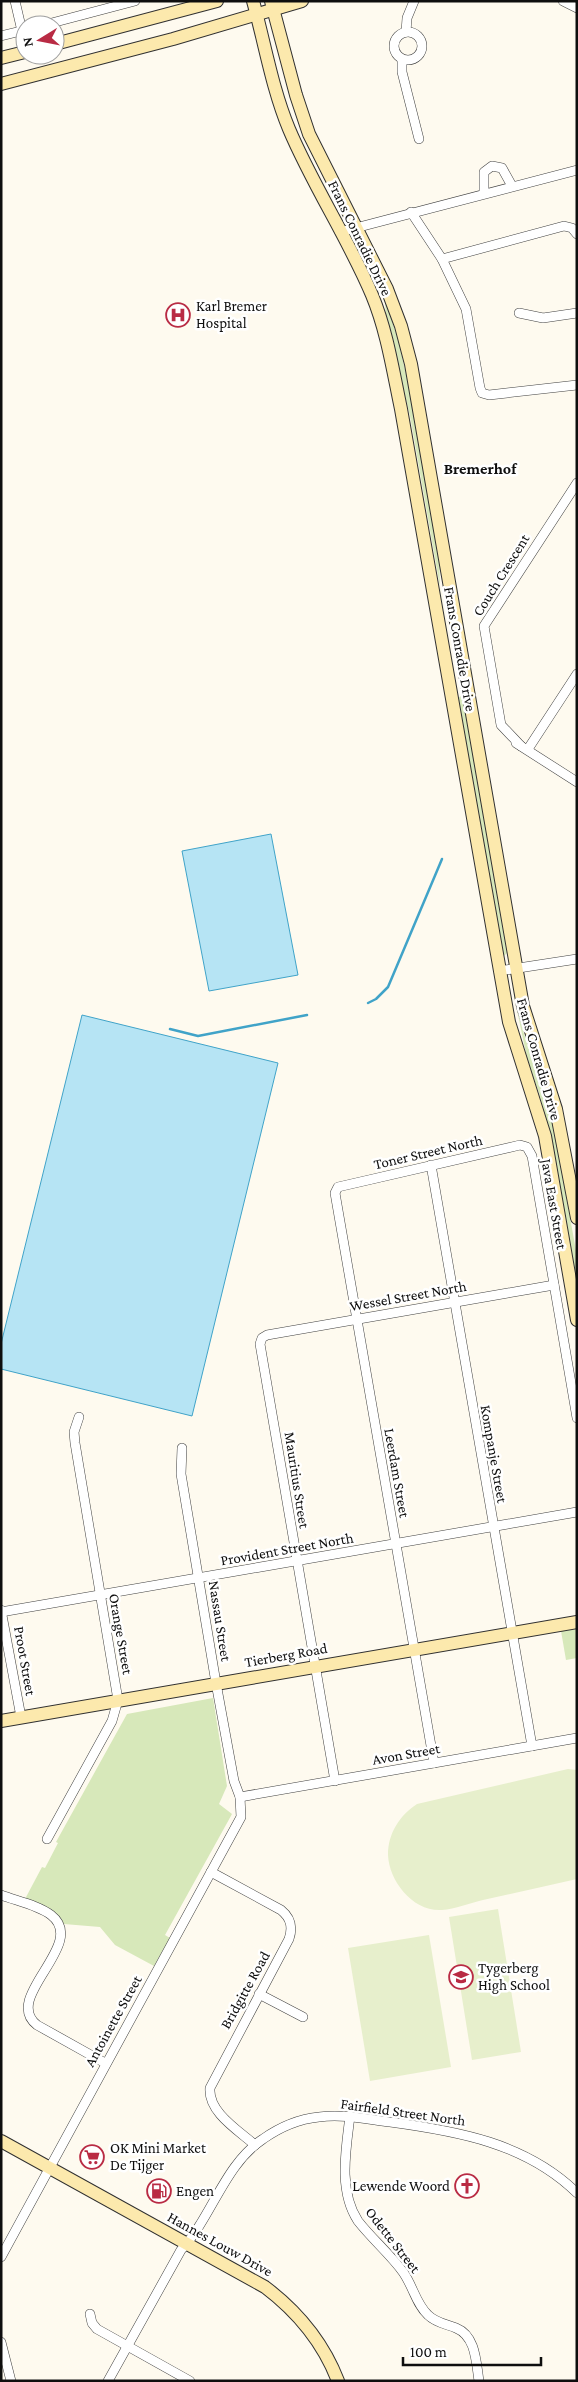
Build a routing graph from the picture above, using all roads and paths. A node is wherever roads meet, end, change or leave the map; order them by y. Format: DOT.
graph roads {
  1 [pos="15,1"];
  2 [pos="135,1"];
  3 [pos="217,1"];
  4 [pos="252,1"];
  5 [pos="302,1"];
  6 [pos="414,1"];
  7 [pos="563,1"];
  8 [pos="124,3"];
  9 [pos="273,5"];
  10 [pos="577,8"];
  11 [pos="256,14"];
  12 [pos="19,15"];
  13 [pos="65,19"];
  14 [pos="15,32"];
  15 [pos="406,32"];
  16 [pos="1,36"];
  17 [pos="65,41"];
  18 [pos="15,54"];
  19 [pos="1,58"];
  20 [pos="402,60"];
  21 [pos="1,84"];
  22 [pos="419,139"];
  23 [pos="577,170"];
  24 [pos="512,186"];
  25 [pos="484,193"];
  26 [pos="412,212"];
  27 [pos="357,228"];
  28 [pos="340,232"];
  29 [pos="577,234"];
  30 [pos="442,259"];
  31 [pos="519,313"];
  32 [pos="577,313"];
  33 [pos="577,385"];
  34 [pos="577,483"];
  35 [pos="577,674"];
  36 [pos="525,747"];
  37 [pos="577,782"];
  38 [pos="577,959"];
  39 [pos="516,968"];
  40 [pos="499,971"];
  41 [pos="525,1146"];
  42 [pos="431,1165"];
  43 [pos="338,1187"];
  44 [pos="577,1218"];
  45 [pos="554,1285"];
  46 [pos="454,1302"];
  47 [pos="357,1319"];
  48 [pos="577,1320"];
  49 [pos="267,1335"];
  50 [pos="79,1417"];
  51 [pos="577,1418"];
  52 [pos="182,1448"];
  53 [pos="577,1512"];
  54 [pos="493,1527"];
  55 [pos="395,1544"];
  56 [pos="296,1561"];
  57 [pos="199,1578"];
  58 [pos="100,1595"];
  59 [pos="1,1611"];
  60 [pos="577,1622"];
  61 [pos="511,1632"];
  62 [pos="413,1650"];
  63 [pos="314,1666"];
  64 [pos="216,1683"];
  65 [pos="118,1700"];
  66 [pos="21,1717"];
  67 [pos="1,1721"];
  68 [pos="577,1738"];
  69 [pos="532,1746"];
  70 [pos="434,1763"];
  71 [pos="335,1781"];
  72 [pos="240,1797"];
  73 [pos="46,1839"];
  74 [pos="211,1872"];
  75 [pos="1,1896"];
  76 [pos="259,1994"];
  77 [pos="303,2018"];
  78 [pos="106,2063"];
  79 [pos="350,2116"];
  80 [pos="1,2142"];
  81 [pos="255,2145"];
  82 [pos="49,2168"];
  83 [pos="577,2193"];
  84 [pos="187,2244"];
  85 [pos="1,2257"];
  86 [pos="90,2314"];
  87 [pos="1,2342"];
  88 [pos="126,2346"];
  89 [pos="11,2381"];
  90 [pos="108,2381"];
  91 [pos="190,2381"];
  92 [pos="338,2381"];
  93 [pos="479,2381"];
  1 -- 12 [label="street"];
  2 -- 8 [label="street"];
  3 -- 17 [label="main road"];
  4 -- 11 [label="main road, Frans Conradie Drive"];
  5 -- 9 [label="main road"];
  6 -- 15 [label="street"];
  7 -- 10 [label="street"];
  8 -- 13 [label="street"];
  9 -- 11 [label="main road"];
  9 -- 27 [label="main road, Frans Conradie Drive"];
  11 -- 21 [label="main road"];
  11 -- 28 [label="main road, Frans Conradie Drive"];
  14 -- 16 [label="street"];
  15 -- 20 [label="street"];
  15 -- 20 [label="street"];
  18 -- 19 [label="main road"];
  20 -- 22 [label="street"];
  23 -- 24 [label="street"];
  24 -- 25 [label="street"];
  24 -- 25 [label="street"];
  25 -- 26 [label="street"];
  26 -- 27 [label="street"];
  26 -- 30 [label="street"];
  27 -- 28 [label="street"];
  27 -- 39 [label="main road, Frans Conradie Drive"];
  28 -- 40 [label="main road, Frans Conradie Drive"];
  29 -- 30 [label="street"];
  30 -- 33 [label="street"];
  31 -- 32 [label="street"];
  34 -- 36 [label="street, Couch Crescent"];
  35 -- 36 [label="street"];
  36 -- 37 [label="street, Couch Crescent"];
  38 -- 39 [label="street"];
  39 -- 40 [label="street"];
  39 -- 44 [label="main road, Frans Conradie Drive"];
  40 -- 48 [label="main road, Frans Conradie Drive"];
  41 -- 42 [label="street, Toner Street North"];
  41 -- 45 [label="street, Java East Street"];
  42 -- 43 [label="street, Toner Street North"];
  42 -- 46 [label="street, Kompanje Street"];
  43 -- 47 [label="street, Leerdam Street"];
  45 -- 46 [label="street, Wessel Street North"];
  45 -- 51 [label="street, Java East Street"];
  46 -- 47 [label="street, Wessel Street North"];
  46 -- 54 [label="street, Kompanje Street"];
  47 -- 49 [label="street, Wessel Street North"];
  47 -- 55 [label="street, Leerdam Street"];
  49 -- 56 [label="street, Mauritius Street"];
  50 -- 58 [label="street, Orange Street"];
  52 -- 57 [label="street, Nassau Street"];
  53 -- 54 [label="street, Provident Street North"];
  54 -- 55 [label="street, Provident Street North"];
  54 -- 61 [label="street, Kompanje Street"];
  55 -- 56 [label="street, Provident Street North"];
  55 -- 62 [label="street, Leerdam Street"];
  56 -- 57 [label="street, Provident Street North"];
  56 -- 63 [label="street, Mauritius Street"];
  57 -- 58 [label="street, Provident Street North"];
  57 -- 64 [label="street, Nassau Street"];
  58 -- 59 [label="street, Provident Street North"];
  58 -- 65 [label="street, Orange Street"];
  59 -- 66 [label="street, Proot Street"];
  60 -- 61 [label="main road, Tierberg Road"];
  61 -- 62 [label="main road, Tierberg Road"];
  61 -- 69 [label="street, Kompanje Street"];
  62 -- 63 [label="main road, Tierberg Road"];
  62 -- 70 [label="street, Leerdam Street"];
  63 -- 64 [label="main road, Tierberg Road"];
  63 -- 71 [label="street, Mauritius Street"];
  64 -- 65 [label="main road, Tierberg Road"];
  64 -- 72 [label="street, Nassau Street"];
  65 -- 66 [label="main road, Tierberg Road"];
  65 -- 73 [label="street, Orange Street"];
  66 -- 67 [label="main road, Tierberg Road"];
  68 -- 69 [label="street, Avon Street"];
  69 -- 70 [label="street, Avon Street"];
  70 -- 71 [label="street, Avon Street"];
  71 -- 72 [label="street, Avon Street"];
  72 -- 74 [label="street, Antoinette Street"];
  74 -- 76 [label="street, Bridgitte Road"];
  74 -- 78 [label="street, Antoinette Street"];
  75 -- 78 [label="street"];
  76 -- 77 [label="street"];
  76 -- 81 [label="street, Bridgitte Road"];
  78 -- 82 [label="street, Antoinette Street"];
  79 -- 81 [label="street, Fairfield Street North"];
  79 -- 83 [label="street, Fairfield Street North"];
  79 -- 93 [label="street, Odette Street"];
  80 -- 82 [label="main road, Hannes Louw Drive"];
  81 -- 84 [label="street, Fairfield Street North"];
  82 -- 84 [label="main road, Hannes Louw Drive"];
  82 -- 85 [label="street, Antoinette Street"];
  84 -- 88 [label="street, Fairfield Street North"];
  84 -- 92 [label="main road, Hannes Louw Drive"];
  86 -- 88 [label="street"];
  87 -- 89 [label="street"];
  88 -- 90 [label="street, Fairfield Street North"];
  88 -- 91 [label="street"];
}
